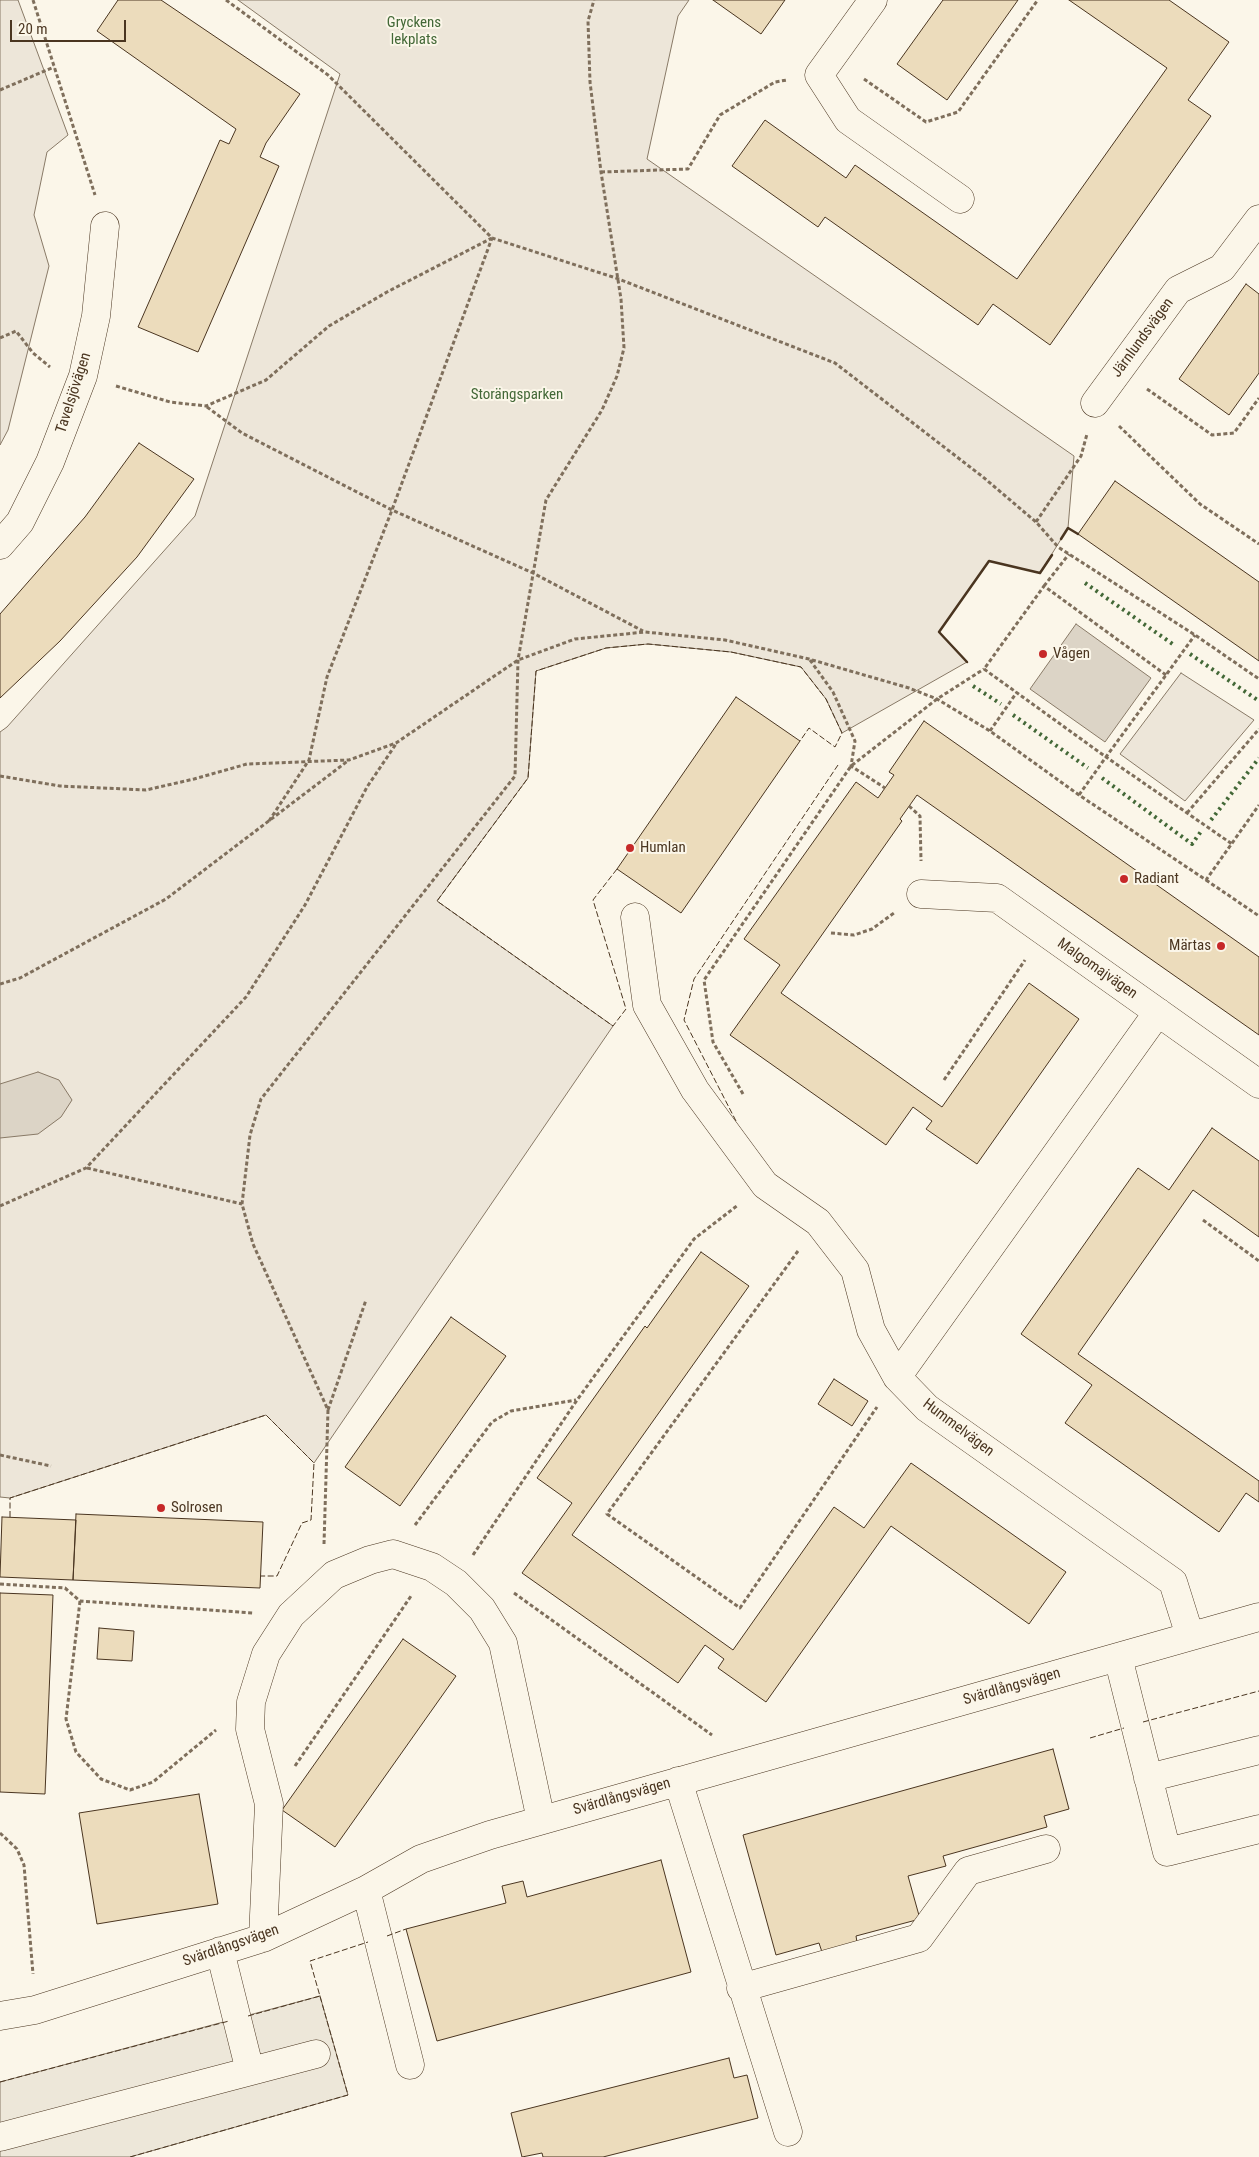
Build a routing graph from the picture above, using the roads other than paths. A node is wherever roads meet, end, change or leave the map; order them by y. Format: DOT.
graph roads {
  1 [pos="873,0"];
  2 [pos="960,199"];
  3 [pos="1259,219"];
  4 [pos="105,226"];
  5 [pos="1095,403"];
  6 [pos="0,545"];
  7 [pos="921,894"];
  8 [pos="635,917"];
  9 [pos="1158,1012"];
  10 [pos="1259,1083"];
  11 [pos="897,1377"];
  12 [pos="1259,1617"];
  13 [pos="1190,1636"];
  14 [pos="1118,1657"];
  15 [pos="1259,1750"];
  16 [pos="1148,1778"];
  17 [pos="678,1781"];
  18 [pos="541,1820"];
  19 [pos="1259,1829"];
  20 [pos="1046,1849"];
  21 [pos="366,1890"];
  22 [pos="264,1938"];
  23 [pos="220,1951"];
  24 [pos="741,1988"];
  25 [pos="0,2016"];
  26 [pos="316,2054"];
  27 [pos="410,2065"];
  28 [pos="250,2071"];
  29 [pos="788,2132"];
  30 [pos="0,2136"];
  1 -- 2 [label="street"];
  3 -- 5 [label="street, Järnlundsvägen"];
  4 -- 6 [label="street, Tavelsjövägen"];
  7 -- 9 [label="street, Malgomajvägen"];
  8 -- 11 [label="street, Hummelvägen"];
  9 -- 10 [label="street, Malgomajvägen"];
  9 -- 11 [label="street"];
  11 -- 13 [label="street, Hummelvägen"];
  12 -- 13 [label="street, Svärdlångsvägen"];
  13 -- 14 [label="street, Svärdlångsvägen"];
  14 -- 16 [label="street"];
  14 -- 17 [label="street, Svärdlångsvägen"];
  15 -- 16 [label="street"];
  16 -- 19 [label="street"];
  17 -- 18 [label="street, Svärdlångsvägen"];
  17 -- 24 [label="street"];
  18 -- 21 [label="street, Svärdlångsvägen"];
  18 -- 22 [label="street"];
  20 -- 24 [label="street"];
  21 -- 22 [label="street, Svärdlångsvägen"];
  21 -- 27 [label="street"];
  22 -- 23 [label="street, Svärdlångsvägen"];
  23 -- 25 [label="street, Svärdlångsvägen"];
  23 -- 28 [label="street"];
  24 -- 29 [label="street"];
  26 -- 28 [label="street"];
  28 -- 30 [label="street"];
}
